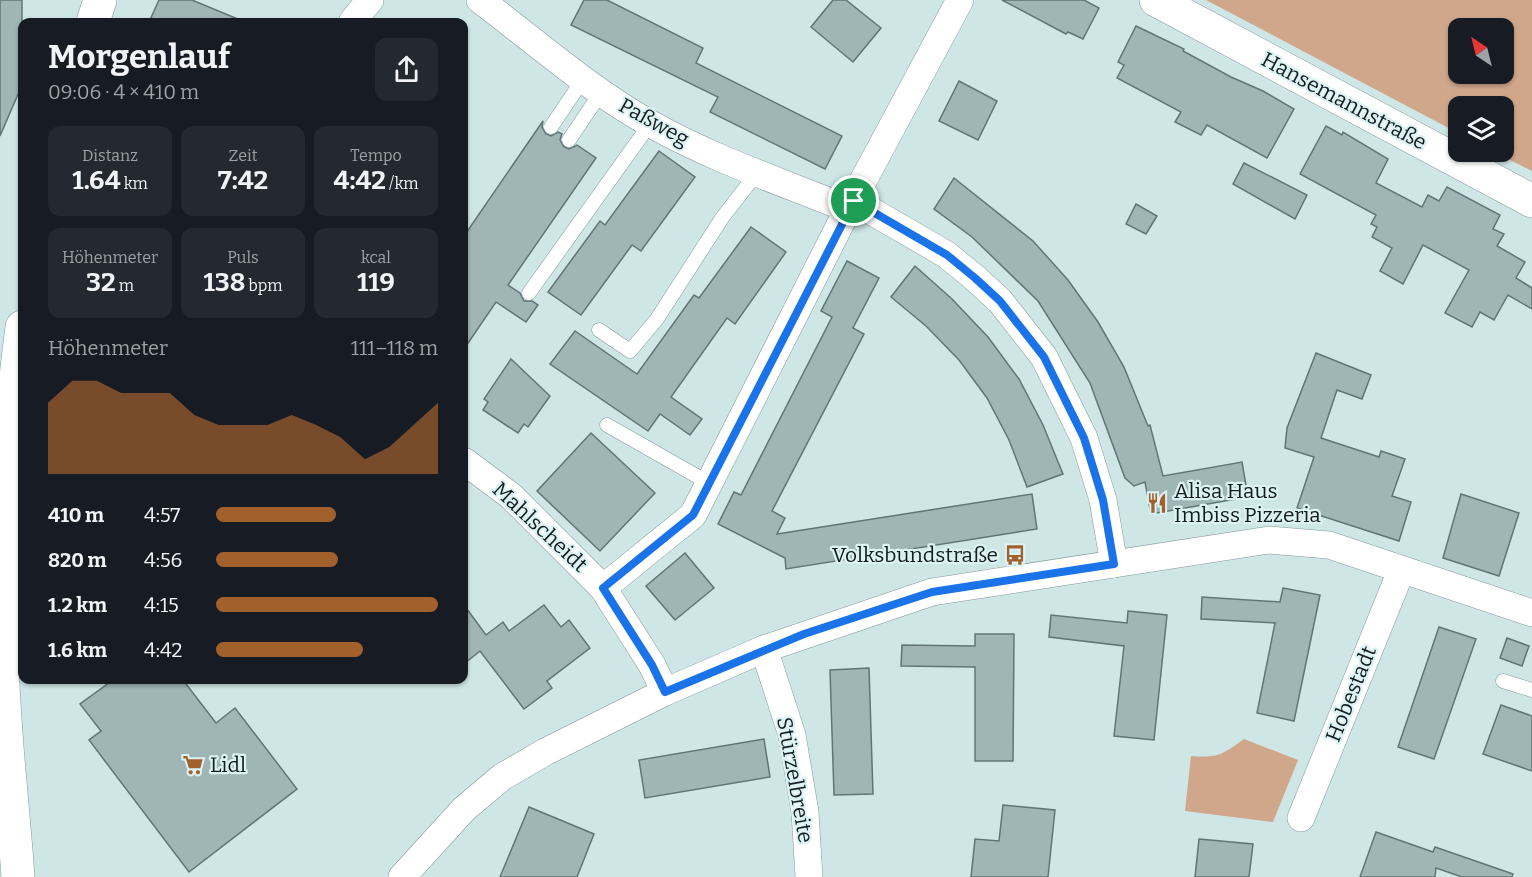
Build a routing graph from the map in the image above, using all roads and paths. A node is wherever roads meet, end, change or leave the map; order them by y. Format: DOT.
graph roads {
  1 [pos="100,0"];
  2 [pos="370,0"];
  3 [pos="480,0"];
  4 [pos="960,0"];
  5 [pos="1156,0"];
  6 [pos="94,18"];
  7 [pos="355,18"];
  8 [pos="593,85"];
  9 [pos="650,124"];
  10 [pos="551,127"];
  11 [pos="569,140"];
  12 [pos="757,173"];
  13 [pos="1532,201"];
  14 [pos="851,205"];
  15 [pos="529,293"];
  16 [pos="599,330"];
  17 [pos="18,358"];
  18 [pos="608,425"];
  19 [pos="468,464"];
  20 [pos="709,483"];
  21 [pos="1114,564"];
  22 [pos="1401,571"];
  23 [pos="603,588"];
  24 [pos="1532,614"];
  25 [pos="764,649"];
  26 [pos="1503,681"];
  27 [pos="1532,690"];
  28 [pos="665,692"];
  29 [pos="1301,818"];
  30 [pos="18,877"];
  31 [pos="402,877"];
  32 [pos="809,877"];
  1 -- 6 [label="main road"];
  2 -- 7 [label="street"];
  3 -- 8 [label="street, Paßweg"];
  4 -- 14 [label="street"];
  5 -- 13 [label="main road, Hansemannstraße"];
  8 -- 9 [label="street, Paßweg"];
  8 -- 10 [label="lane"];
  8 -- 11 [label="lane"];
  9 -- 12 [label="street, Paßweg"];
  9 -- 15 [label="lane"];
  12 -- 14 [label="street, Paßweg"];
  12 -- 16 [label="lane"];
  14 -- 20 [label="street"];
  14 -- 21 [label="street"];
  17 -- 30 [label="main road"];
  18 -- 20 [label="lane"];
  19 -- 23 [label="street, Mahlscheidt"];
  20 -- 23 [label="street"];
  21 -- 22 [label="street"];
  21 -- 25 [label="street"];
  22 -- 24 [label="street"];
  22 -- 29 [label="street, Hobestadt"];
  23 -- 28 [label="street, Mahlscheidt"];
  25 -- 28 [label="street"];
  25 -- 32 [label="street, Stürzelbreite"];
  26 -- 27 [label="lane"];
  28 -- 31 [label="street"];
}
